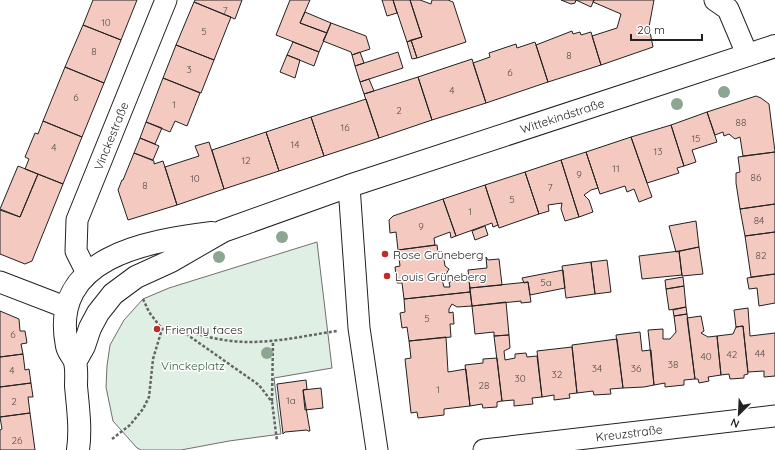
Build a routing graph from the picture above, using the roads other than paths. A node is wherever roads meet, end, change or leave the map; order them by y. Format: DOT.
graph roads {
  1 [pos="166,0"];
  2 [pos="715,0"];
  3 [pos="775,46"];
  4 [pos="747,54"];
  5 [pos="349,186"];
  6 [pos="223,231"];
  7 [pos="87,273"];
  8 [pos="0,282"];
  9 [pos="66,307"];
  10 [pos="75,362"];
  11 [pos="775,416"];
  12 [pos="78,450"];
  13 [pos="377,450"];
  14 [pos="484,450"];
  1 -- 7 [label="street, Vinckestraße"];
  2 -- 4 [label="street"];
  3 -- 4 [label="street, Wittekindstraße"];
  4 -- 5 [label="street, Wittekindstraße"];
  5 -- 6 [label="street"];
  5 -- 13 [label="street"];
  6 -- 7 [label="street"];
  6 -- 10 [label="street"];
  7 -- 9 [label="street"];
  8 -- 9 [label="street"];
  9 -- 10 [label="street"];
  10 -- 12 [label="street"];
  11 -- 14 [label="street, Kreuzstraße"];
}
